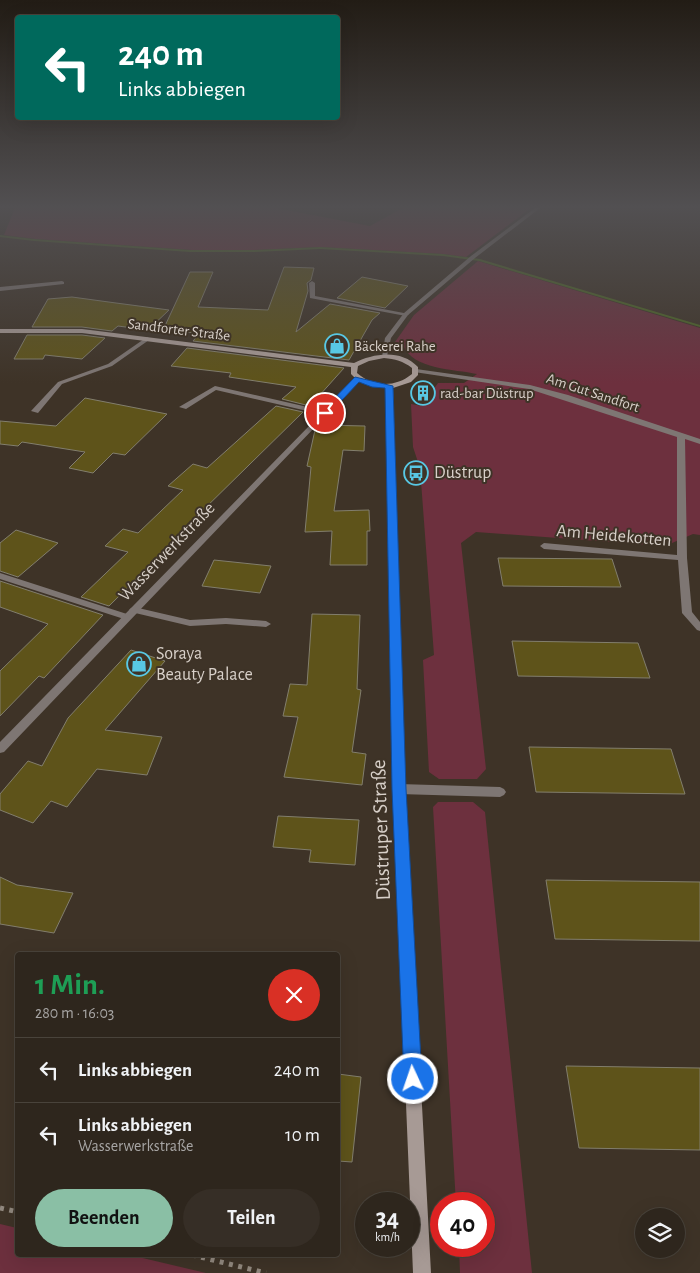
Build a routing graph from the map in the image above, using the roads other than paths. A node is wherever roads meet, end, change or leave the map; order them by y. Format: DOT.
graph roads {
  1 [pos="465,264"];
  2 [pos="62,283"];
  3 [pos="312,283"];
  4 [pos="0,289"];
  5 [pos="406,314"];
  6 [pos="0,332"];
  7 [pos="147,339"];
  8 [pos="384,356"];
  9 [pos="355,365"];
  10 [pos="416,371"];
  11 [pos="358,379"];
  12 [pos="389,386"];
  13 [pos="182,407"];
  14 [pos="35,411"];
  15 [pos="325,413"];
  16 [pos="681,436"];
  17 [pos="700,442"];
  18 [pos="544,546"];
  19 [pos="682,558"];
  20 [pos="0,576"];
  21 [pos="130,613"];
  22 [pos="266,624"];
  23 [pos="700,628"];
  24 [pos="0,749"];
  25 [pos="399,789"];
  26 [pos="500,792"];
  27 [pos="422,1273"];
  1 -- 5 [label="street"];
  2 -- 4 [label="street"];
  3 -- 5 [label="street"];
  5 -- 8 [label="street"];
  6 -- 7 [label="street, Sandforter Straße"];
  7 -- 9 [label="street, Sandforter Straße"];
  7 -- 14 [label="street"];
  8 -- 9 [label="street"];
  8 -- 10 [label="street"];
  9 -- 11 [label="street"];
  10 -- 12 [label="street"];
  10 -- 16 [label="street, Am Gut Sandfort"];
  11 -- 12 [label="street"];
  11 -- 15 [label="street, Wasserwerkstraße"];
  12 -- 25 [label="street, Düstruper Straße"];
  13 -- 15 [label="street"];
  15 -- 21 [label="street, Wasserwerkstraße"];
  16 -- 17 [label="street, Am Gut Sandfort"];
  16 -- 19 [label="street, Am Heidekotten"];
  18 -- 19 [label="street, Am Heidekotten"];
  19 -- 23 [label="street, Am Heidekotten"];
  20 -- 21 [label="street"];
  21 -- 22 [label="street"];
  21 -- 24 [label="street, Wasserwerkstraße"];
  25 -- 26 [label="street"];
  25 -- 27 [label="street, Düstruper Straße"];
}
